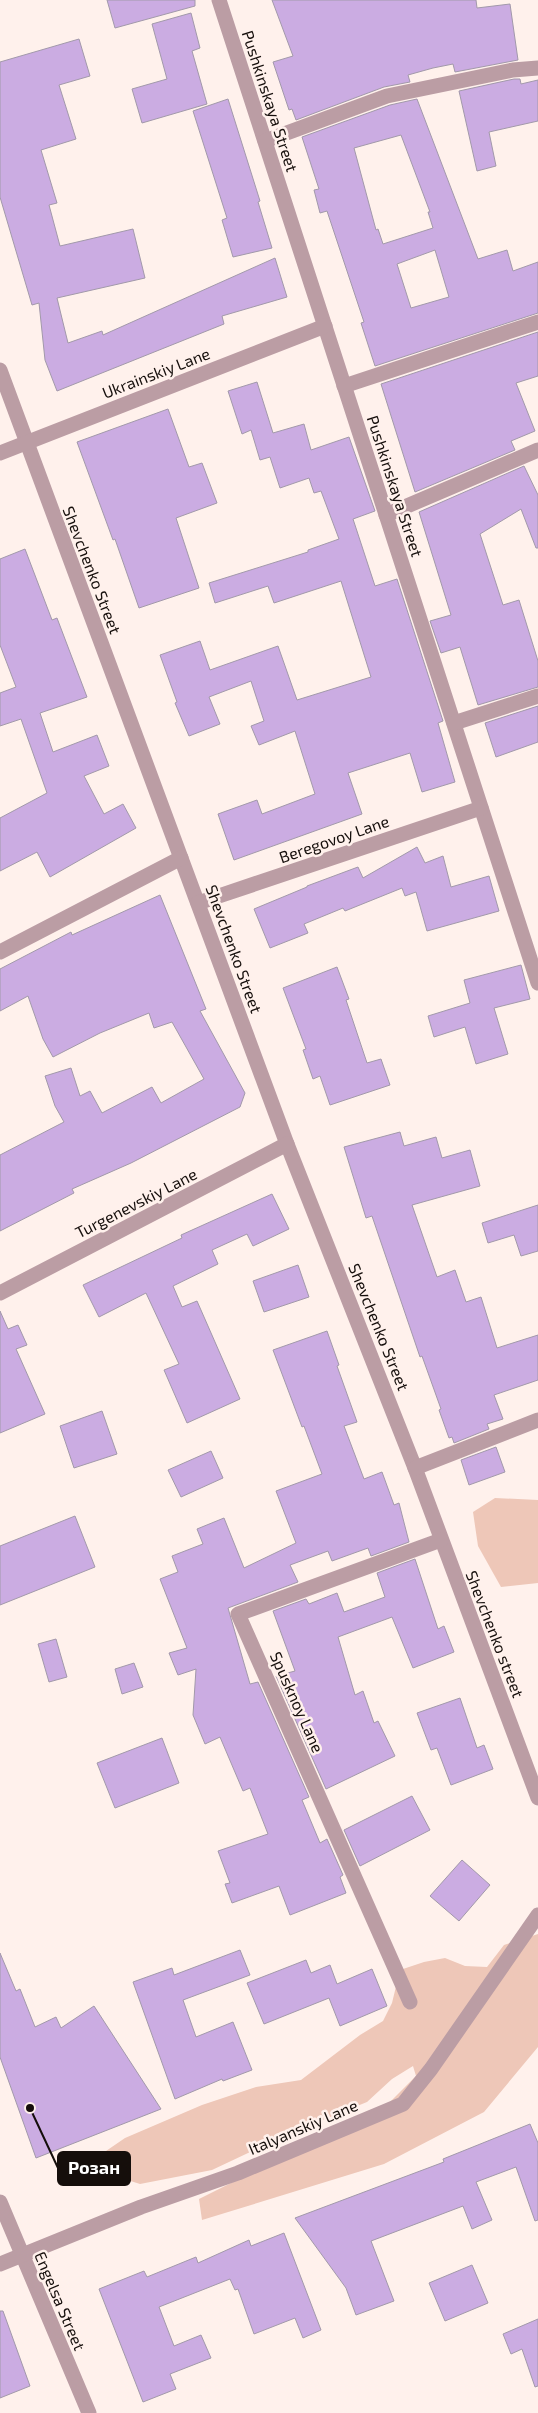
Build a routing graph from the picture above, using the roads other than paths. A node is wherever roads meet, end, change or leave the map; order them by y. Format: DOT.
graph roads {
  1 [pos="218,0"];
  2 [pos="538,68"];
  3 [pos="265,141"];
  4 [pos="538,322"];
  5 [pos="325,326"];
  6 [pos="0,370"];
  7 [pos="344,386"];
  8 [pos="26,444"];
  9 [pos="538,450"];
  10 [pos="0,453"];
  11 [pos="386,515"];
  12 [pos="538,696"];
  13 [pos="454,723"];
  14 [pos="481,808"];
  15 [pos="182,858"];
  16 [pos="198,903"];
  17 [pos="0,952"];
  18 [pos="538,983"];
  19 [pos="287,1144"];
  20 [pos="0,1293"];
  21 [pos="538,1420"];
  22 [pos="416,1468"];
  23 [pos="441,1540"];
  24 [pos="538,1797"];
  25 [pos="538,1915"];
  26 [pos="410,2002"];
  27 [pos="0,2202"];
  28 [pos="21,2255"];
  29 [pos="0,2264"];
  30 [pos="89,2413"];
  1 -- 3 [label="street, Pushkinskaya Street"];
  2 -- 3 [label="street"];
  3 -- 5 [label="street, Pushkinskaya Street"];
  4 -- 7 [label="street"];
  5 -- 7 [label="street, Pushkinskaya Street"];
  5 -- 8 [label="street, Ukrainskiy Lane"];
  6 -- 8 [label="street, Shevchenko Street"];
  7 -- 11 [label="street, Pushkinskaya Street"];
  8 -- 10 [label="street, Ukrainskiy Lane"];
  8 -- 15 [label="street, Shevchenko Street"];
  9 -- 11 [label="street"];
  11 -- 13 [label="street, Pushkinskaya Street"];
  12 -- 13 [label="street"];
  13 -- 14 [label="street, Pushkinskaya Street"];
  14 -- 16 [label="street, Beregovoy Lane"];
  14 -- 18 [label="street, Pushkinskaya Street"];
  15 -- 16 [label="street, Shevchenko Street"];
  15 -- 17 [label="street"];
  16 -- 19 [label="street, Shevchenko Street"];
  19 -- 20 [label="street, Turgenevskiy Lane"];
  19 -- 22 [label="street, Shevchenko Street"];
  21 -- 22 [label="street"];
  22 -- 23 [label="street, Shevchenko Street"];
  23 -- 24 [label="street, Shevchenko street"];
  23 -- 26 [label="street, Spusknoy Lane"];
  25 -- 28 [label="street, Italyanskiy Lane"];
  27 -- 28 [label="street, Engelsa Street"];
  28 -- 29 [label="street, Italyanskiy Lane"];
  28 -- 30 [label="street, Engelsa Street"];
}
